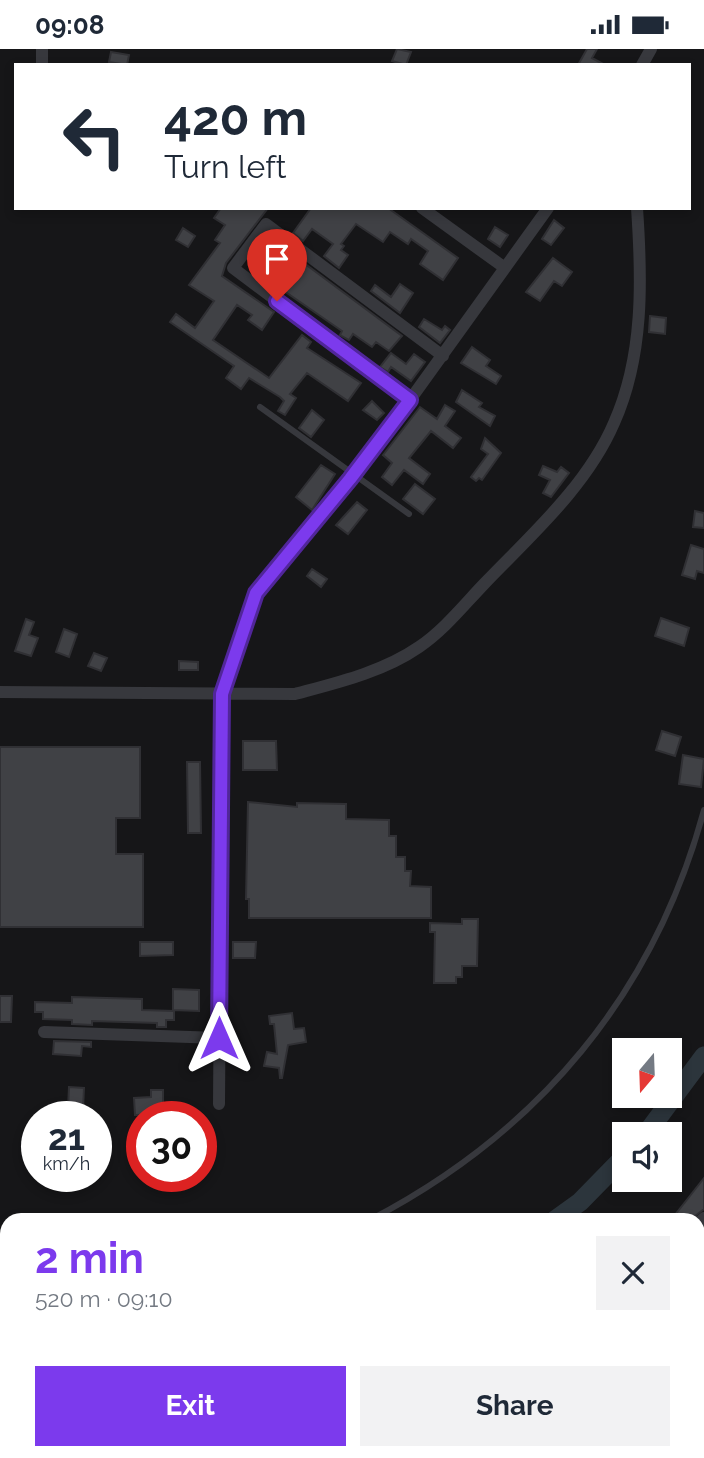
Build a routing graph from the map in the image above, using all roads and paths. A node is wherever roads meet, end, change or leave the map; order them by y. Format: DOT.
graph roads {
  1 [pos="425,210"];
  2 [pos="547,210"];
  3 [pos="637,210"];
  4 [pos="505,268"];
  5 [pos="443,356"];
  6 [pos="410,400"];
  7 [pos="260,407"];
  8 [pos="354,474"];
  9 [pos="409,514"];
  10 [pos="0,692"];
  11 [pos="222,694"];
  12 [pos="704,810"];
  13 [pos="44,1032"];
  14 [pos="219,1038"];
  15 [pos="219,1104"];
  16 [pos="382,1213"];
  1 -- 4 [label="street"];
  2 -- 4 [label="street"];
  3 -- 11 [label="street"];
  4 -- 5 [label="street"];
  5 -- 6 [label="street"];
  5 -- 6 [label="street"];
  6 -- 8 [label="street"];
  7 -- 8 [label="lane"];
  8 -- 9 [label="lane"];
  8 -- 11 [label="street"];
  10 -- 11 [label="street"];
  11 -- 14 [label="street"];
  12 -- 16 [label="lane"];
  13 -- 14 [label="street"];
  14 -- 15 [label="street"];
}
